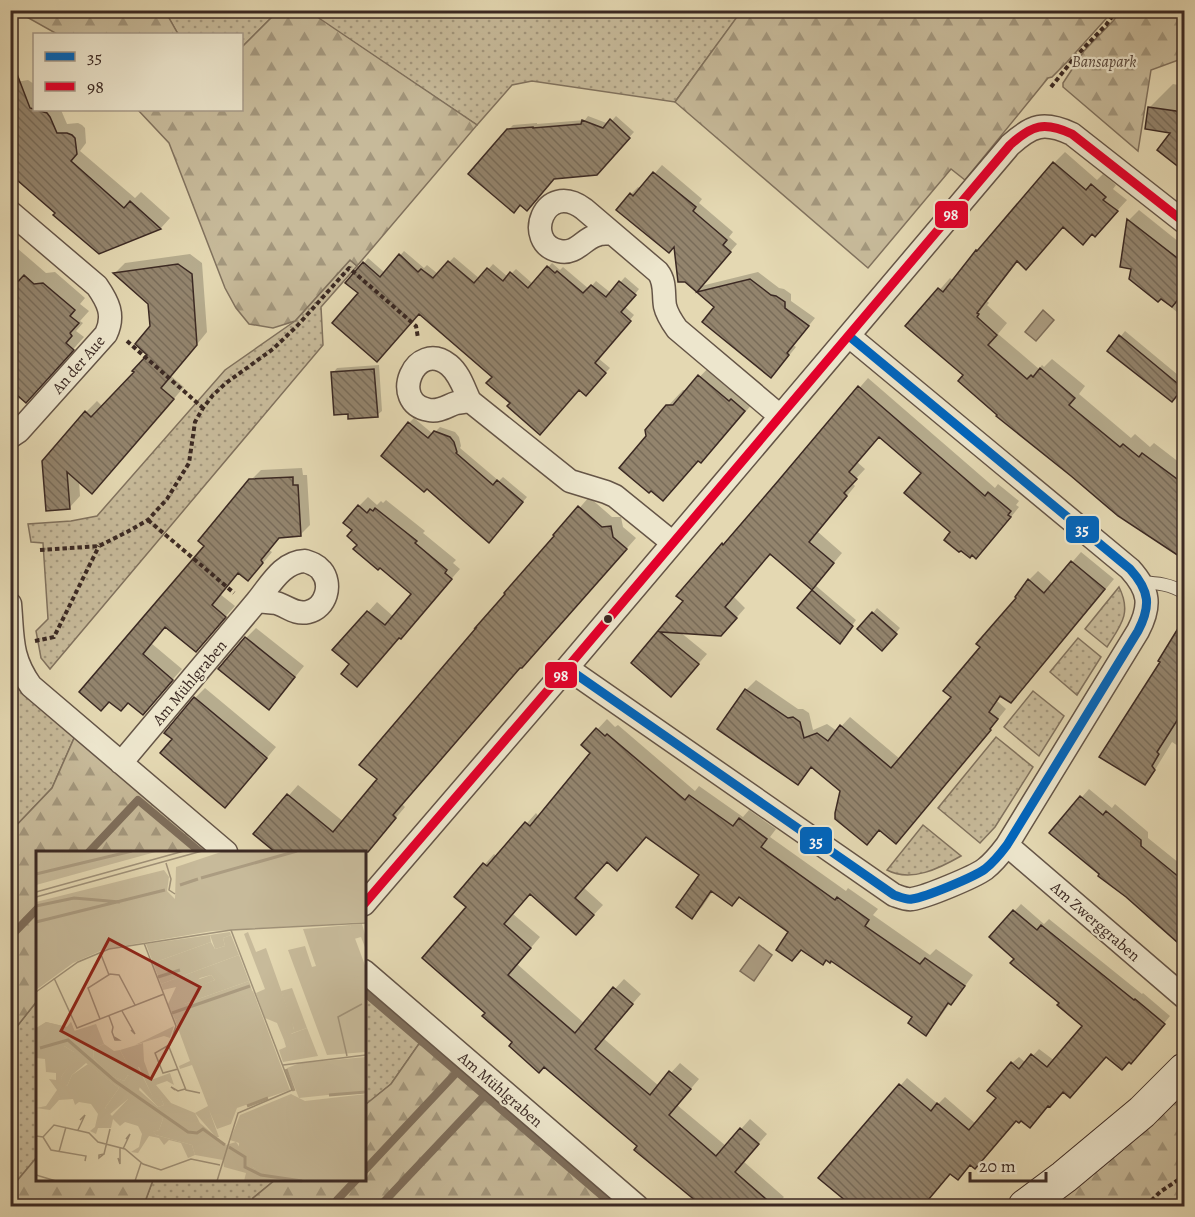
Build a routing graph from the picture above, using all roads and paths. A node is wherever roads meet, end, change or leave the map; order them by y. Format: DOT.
graph roads {
  1 [pos="1117,10"];
  2 [pos="1051,87"];
  3 [pos="10,212"];
  4 [pos="1185,222"];
  5 [pos="611,233"];
  6 [pos="110,326"];
  7 [pos="849,336"];
  8 [pos="420,363"];
  9 [pos="470,401"];
  10 [pos="203,408"];
  11 [pos="780,416"];
  12 [pos="10,437"];
  13 [pos="148,520"];
  14 [pos="673,543"];
  15 [pos="99,546"];
  16 [pos="40,550"];
  17 [pos="1141,582"];
  18 [pos="1185,593"];
  19 [pos="10,603"];
  20 [pos="255,604"];
  21 [pos="34,642"];
  22 [pos="567,668"];
  23 [pos="121,763"];
  24 [pos="1007,845"];
  25 [pos="225,851"];
  26 [pos="366,902"];
  27 [pos="366,973"];
  28 [pos="1185,997"];
  29 [pos="1185,1070"];
  30 [pos="1185,1176"];
  31 [pos="637,1206"];
  32 [pos="1026,1206"];
  33 [pos="1146,1206"];
  1 -- 2 [label="path"];
  3 -- 6 [label="street, An der Aue"];
  4 -- 7 [label="street"];
  5 -- 11 [label="street"];
  6 -- 10 [label="path"];
  6 -- 12 [label="street, An der Aue"];
  7 -- 11 [label="street"];
  7 -- 17 [label="street"];
  8 -- 9 [label="street"];
  8 -- 9 [label="street"];
  8 -- 10 [label="path"];
  9 -- 14 [label="street"];
  10 -- 13 [label="path"];
  11 -- 14 [label="street"];
  13 -- 15 [label="path"];
  13 -- 20 [label="path"];
  14 -- 22 [label="street"];
  15 -- 16 [label="path"];
  15 -- 21 [label="path"];
  17 -- 18 [label="lane"];
  17 -- 24 [label="street"];
  19 -- 23 [label="street"];
  20 -- 23 [label="street, Am Mühlgraben"];
  22 -- 24 [label="street"];
  22 -- 26 [label="street"];
  23 -- 25 [label="street"];
  24 -- 28 [label="street, Am Zwerggraben"];
  27 -- 31 [label="street, Am Mühlgraben"];
  29 -- 32 [label="street"];
  30 -- 33 [label="path"];
}
